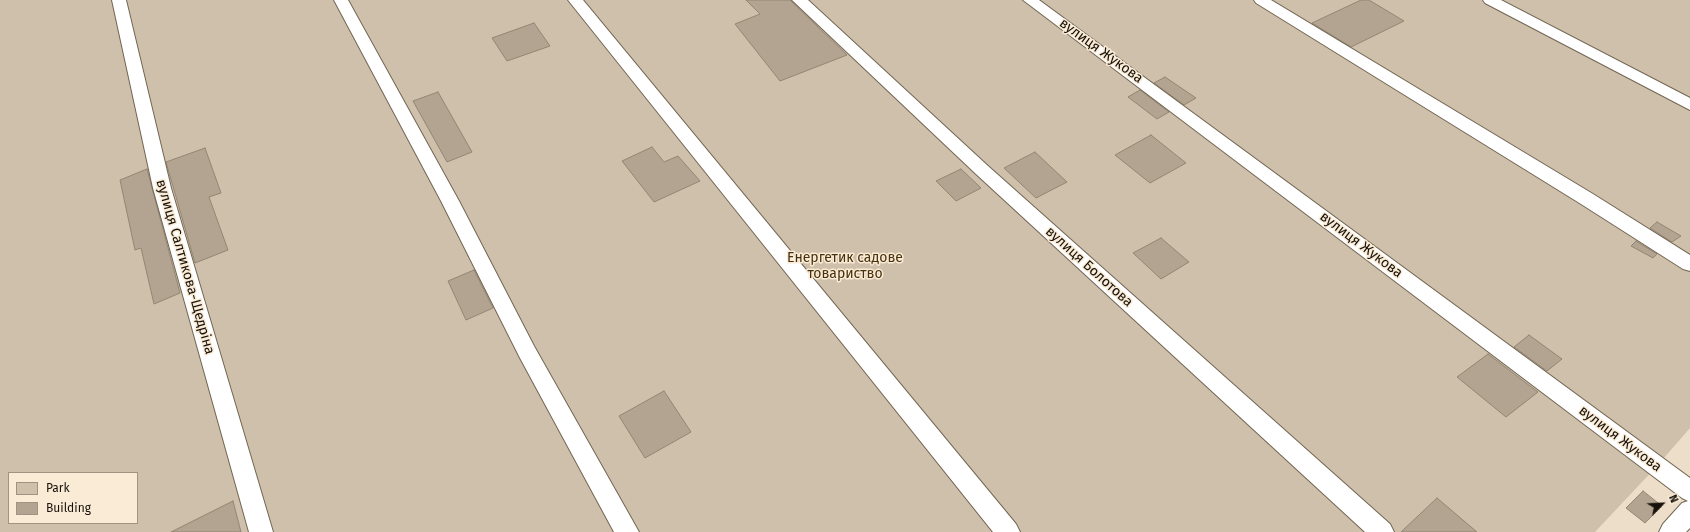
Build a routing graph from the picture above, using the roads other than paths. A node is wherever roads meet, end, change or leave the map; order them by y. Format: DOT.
graph roads {
  1 [pos="119,0"];
  2 [pos="341,0"];
  3 [pos="575,0"];
  4 [pos="799,0"];
  5 [pos="1030,0"];
  6 [pos="1261,0"];
  7 [pos="1490,0"];
  8 [pos="1690,105"];
  9 [pos="1690,264"];
  10 [pos="1690,491"];
  11 [pos="1690,511"];
  12 [pos="261,532"];
  13 [pos="628,532"];
  14 [pos="1008,532"];
  15 [pos="1382,532"];
  16 [pos="1671,532"];
  1 -- 12 [label="lane, вулиця Салтикова-Щедріна"];
  2 -- 13 [label="lane"];
  3 -- 14 [label="lane"];
  4 -- 15 [label="lane, вулиця Болотова"];
  5 -- 10 [label="lane, вулиця Жукова"];
  6 -- 9 [label="lane"];
  7 -- 8 [label="lane"];
  11 -- 16 [label="lane"];
}
